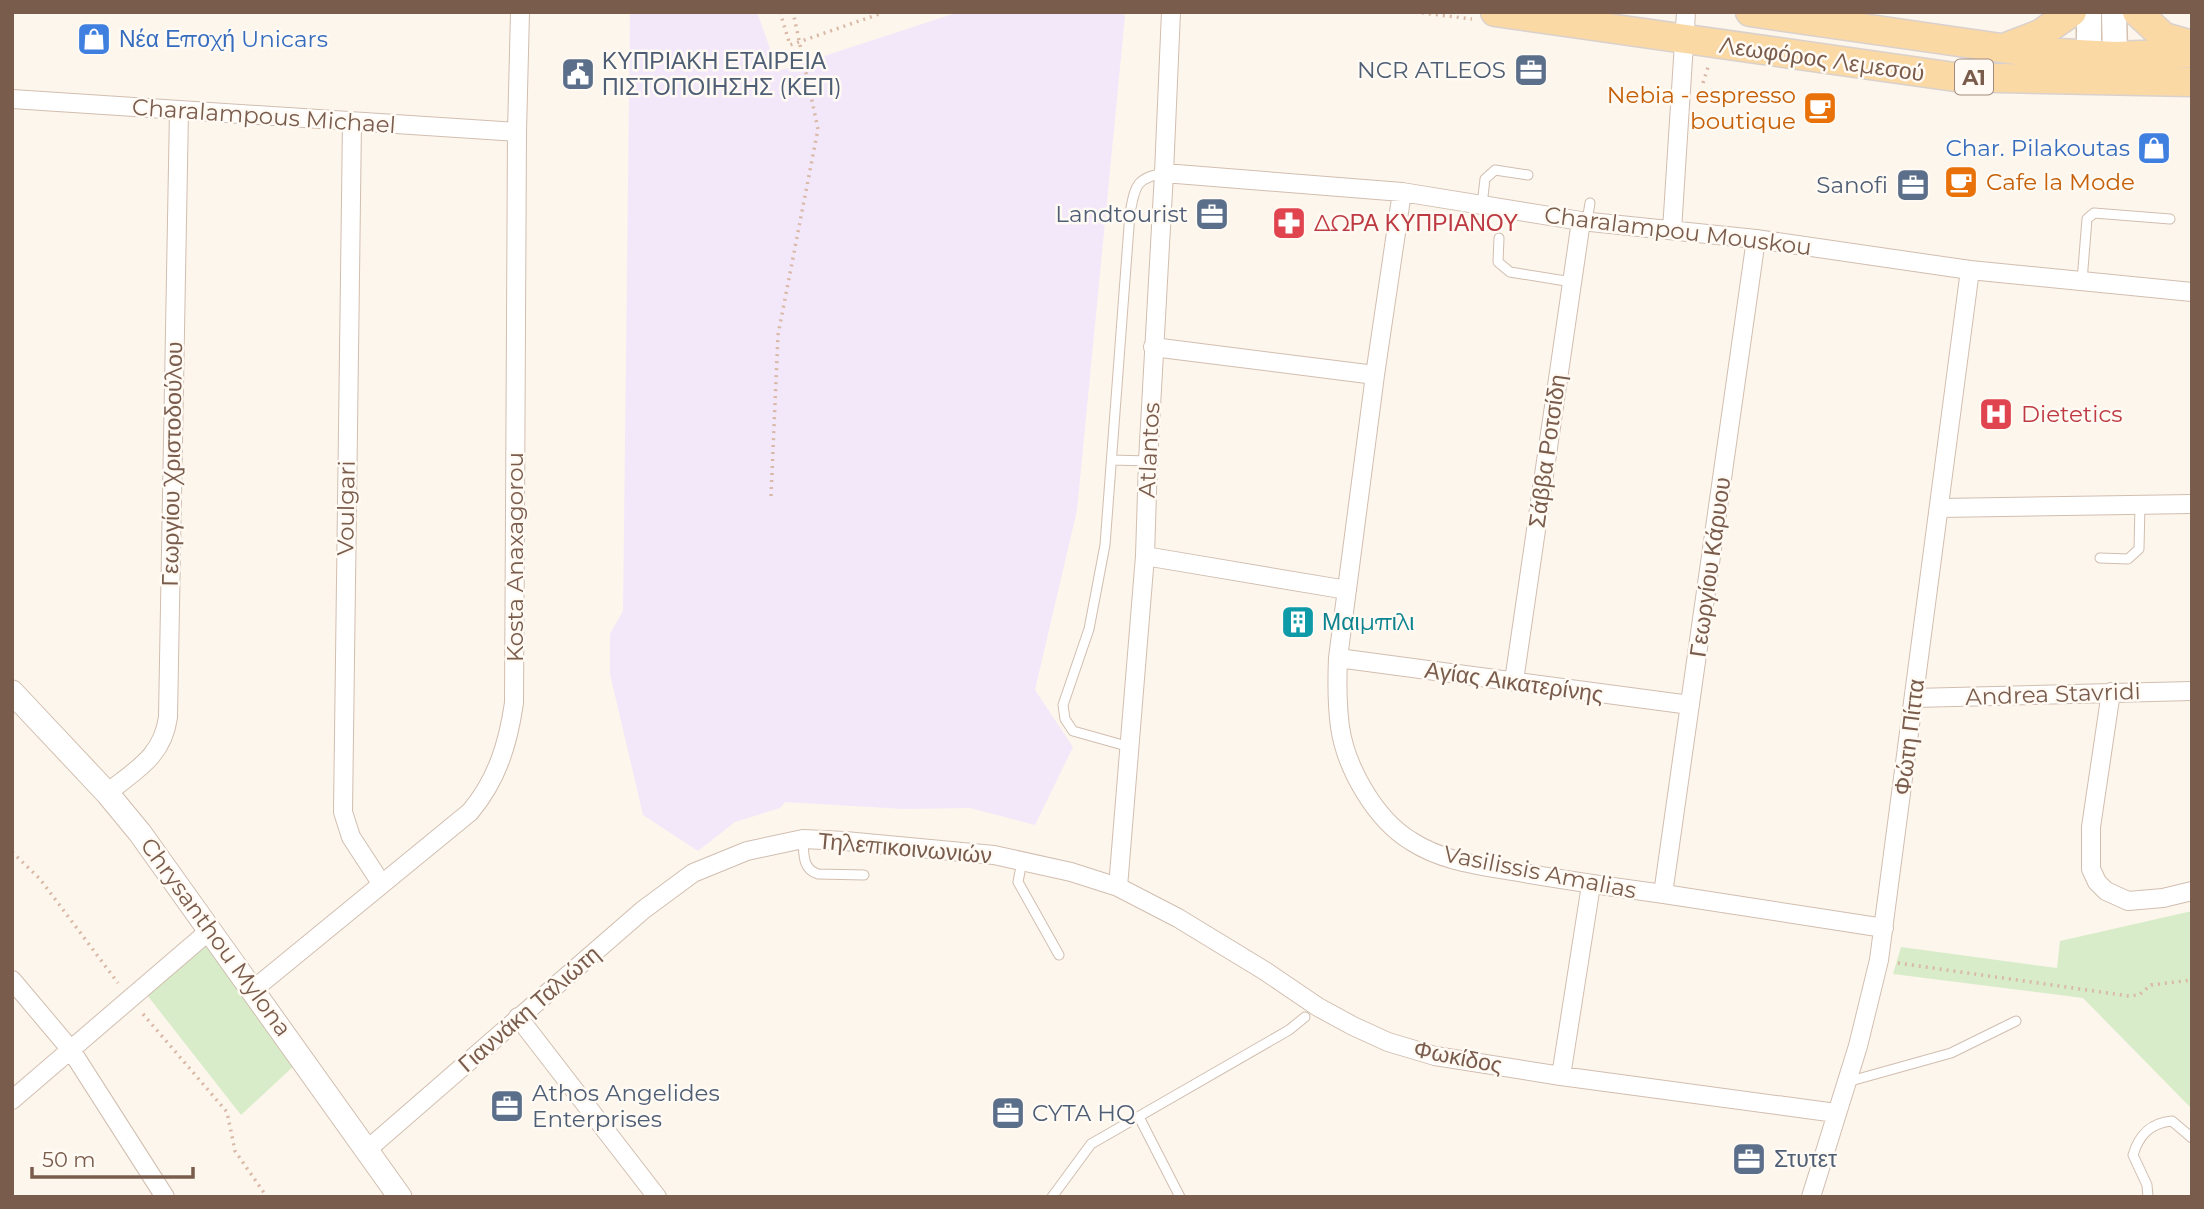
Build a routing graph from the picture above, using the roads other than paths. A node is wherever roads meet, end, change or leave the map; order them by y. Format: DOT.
graph roads {
  1 [pos="520,12"];
  2 [pos="1171,12"];
  3 [pos="1495,12"];
  4 [pos="1750,12"];
  5 [pos="2072,12"];
  6 [pos="2089,12"];
  7 [pos="2114,12"];
  8 [pos="2137,12"];
  9 [pos="1685,26"];
  10 [pos="2192,45"];
  11 [pos="2003,48"];
  12 [pos="2192,53"];
  13 [pos="2101,67"];
  14 [pos="2192,82"];
  15 [pos="12,99"];
  16 [pos="179,110"];
  17 [pos="352,121"];
  18 [pos="516,132"];
  19 [pos="1164,173"];
  20 [pos="1528,174"];
  21 [pos="1402,192"];
  22 [pos="1482,205"];
  23 [pos="1586,215"];
  24 [pos="2170,219"];
  25 [pos="1672,230"];
  26 [pos="1499,238"];
  27 [pos="1756,239"];
  28 [pos="1970,270"];
  29 [pos="2082,281"];
  30 [pos="1572,282"];
  31 [pos="2192,292"];
  32 [pos="1153,347"];
  33 [pos="1375,374"];
  34 [pos="1112,460"];
  35 [pos="1147,461"];
  36 [pos="2140,504"];
  37 [pos="2192,504"];
  38 [pos="1939,508"];
  39 [pos="1145,556"];
  40 [pos="2100,558"];
  41 [pos="1347,590"];
  42 [pos="1338,658"];
  43 [pos="1514,681"];
  44 [pos="2192,691"];
  45 [pos="12,692"];
  46 [pos="2111,692"];
  47 [pos="1914,698"];
  48 [pos="1690,705"];
  49 [pos="1130,747"];
  50 [pos="107,793"];
  51 [pos="803,839"];
  52 [pos="1022,861"];
  53 [pos="693,873"];
  54 [pos="864,874"];
  55 [pos="382,883"];
  56 [pos="1591,885"];
  57 [pos="1118,887"];
  58 [pos="2192,891"];
  59 [pos="1663,894"];
  60 [pos="1884,928"];
  61 [pos="209,931"];
  62 [pos="1059,955"];
  63 [pos="12,980"];
  64 [pos="254,989"];
  65 [pos="518,1017"];
  66 [pos="1305,1017"];
  67 [pos="2016,1021"];
  68 [pos="71,1050"];
  69 [pos="1561,1076"];
  70 [pos="1846,1083"];
  71 [pos="12,1100"];
  72 [pos="1836,1113"];
  73 [pos="1139,1117"];
  74 [pos="2192,1138"];
  75 [pos="368,1149"];
  76 [pos="165,1197"];
  77 [pos="400,1197"];
  78 [pos="657,1197"];
  79 [pos="1052,1197"];
  80 [pos="1180,1197"];
  81 [pos="1811,1197"];
  82 [pos="2148,1197"];
  1 -- 18 [label="street, Kosta Anaxagorou"];
  2 -- 19 [label="street, Atlantos"];
  3 -- 9 [label="main road, Λεωφόρος Λεμεσού / A1"];
  4 -- 11 [label="main road, Λεωφόρος Λεμεσού / A1"];
  5 -- 11 [label="main road"];
  6 -- 13 [label="main road"];
  7 -- 13 [label="main road"];
  8 -- 10 [label="main road"];
  9 -- 13 [label="main road, Λεωφόρος Λεμεσού / A1"];
  9 -- 25 [label="street"];
  11 -- 13 [label="main road, Λεωφόρος Λεμεσού / A1"];
  12 -- 13 [label="main road, Λεωφόρος Λεμεσού / A1"];
  13 -- 14 [label="main road, Λεωφόρος Λεμεσού / A1"];
  15 -- 16 [label="street, Charalampous Michael"];
  16 -- 17 [label="street, Charalampous Michael"];
  16 -- 50 [label="street, Γεωργίου Χριστοδούλου"];
  17 -- 18 [label="street, Charalampous Michael"];
  17 -- 55 [label="street, Voulgari"];
  18 -- 55 [label="street, Kosta Anaxagorou"];
  19 -- 21 [label="street, Charalampou Mouskou"];
  19 -- 32 [label="street, Atlantos"];
  19 -- 34 [label="lane"];
  20 -- 22 [label="lane"];
  21 -- 22 [label="street, Charalampou Mouskou"];
  21 -- 33 [label="street, Vasilissis Amalias"];
  22 -- 23 [label="street, Charalampou Mouskou"];
  23 -- 25 [label="street, Charalampou Mouskou"];
  23 -- 30 [label="street, Σάββα Ροτσίδη"];
  24 -- 29 [label="lane"];
  25 -- 27 [label="street, Charalampou Mouskou"];
  26 -- 30 [label="lane"];
  27 -- 28 [label="street, Charalampou Mouskou"];
  27 -- 48 [label="street, Γεωργίου Κάρυου"];
  28 -- 29 [label="street, Charalampou Mouskou"];
  28 -- 38 [label="street, Φώτη Πίττα"];
  29 -- 31 [label="street, Charalampou Mouskou"];
  30 -- 43 [label="street, Σάββα Ροτσίδη"];
  32 -- 33 [label="street"];
  32 -- 35 [label="street, Atlantos"];
  33 -- 41 [label="street, Vasilissis Amalias"];
  34 -- 35 [label="lane"];
  34 -- 49 [label="lane"];
  35 -- 39 [label="street, Atlantos"];
  36 -- 37 [label="street"];
  36 -- 38 [label="street"];
  36 -- 40 [label="lane"];
  38 -- 47 [label="street, Φώτη Πίττα"];
  39 -- 41 [label="street"];
  39 -- 49 [label="street, Atlantos"];
  41 -- 42 [label="street, Vasilissis Amalias"];
  42 -- 43 [label="street, Αγίας Αικατερίνης"];
  42 -- 56 [label="street, Vasilissis Amalias"];
  43 -- 48 [label="street, Αγίας Αικατερίνης"];
  44 -- 46 [label="street, Andrea Stavridi"];
  45 -- 50 [label="street, Chrysanthou Mylona"];
  46 -- 47 [label="street, Andrea Stavridi"];
  46 -- 58 [label="street"];
  47 -- 60 [label="street, Φώτη Πίττα"];
  48 -- 59 [label="street, Γεωργίου Κάρυου"];
  49 -- 57 [label="street, Atlantos"];
  50 -- 61 [label="street, Chrysanthou Mylona"];
  51 -- 52 [label="street, Τηλεπικοινωνιών"];
  51 -- 53 [label="street, Τηλεπικοινωνιών"];
  51 -- 54 [label="lane"];
  52 -- 57 [label="street, Τηλεπικοινωνιών"];
  52 -- 62 [label="lane"];
  53 -- 65 [label="street, Γιαννάκη Ταλιώτη"];
  55 -- 64 [label="street, Kosta Anaxagorou"];
  56 -- 59 [label="street, Vasilissis Amalias"];
  56 -- 69 [label="street"];
  57 -- 69 [label="street, Φωκίδος"];
  59 -- 60 [label="street, Vasilissis Amalias"];
  60 -- 70 [label="street, Φώτη Πίττα"];
  61 -- 64 [label="street, Chrysanthou Mylona"];
  61 -- 68 [label="street"];
  63 -- 68 [label="street"];
  64 -- 75 [label="street, Chrysanthou Mylona"];
  65 -- 75 [label="street, Γιαννάκη Ταλιώτη"];
  65 -- 78 [label="street"];
  66 -- 73 [label="lane"];
  67 -- 70 [label="lane"];
  68 -- 71 [label="street"];
  68 -- 76 [label="street"];
  69 -- 72 [label="street, Φωκίδος"];
  70 -- 72 [label="street, Φώτη Πίττα"];
  72 -- 81 [label="street, Φώτη Πίττα"];
  73 -- 79 [label="lane"];
  73 -- 80 [label="lane"];
  74 -- 82 [label="lane"];
  75 -- 77 [label="street, Chrysanthou Mylona"];
}
